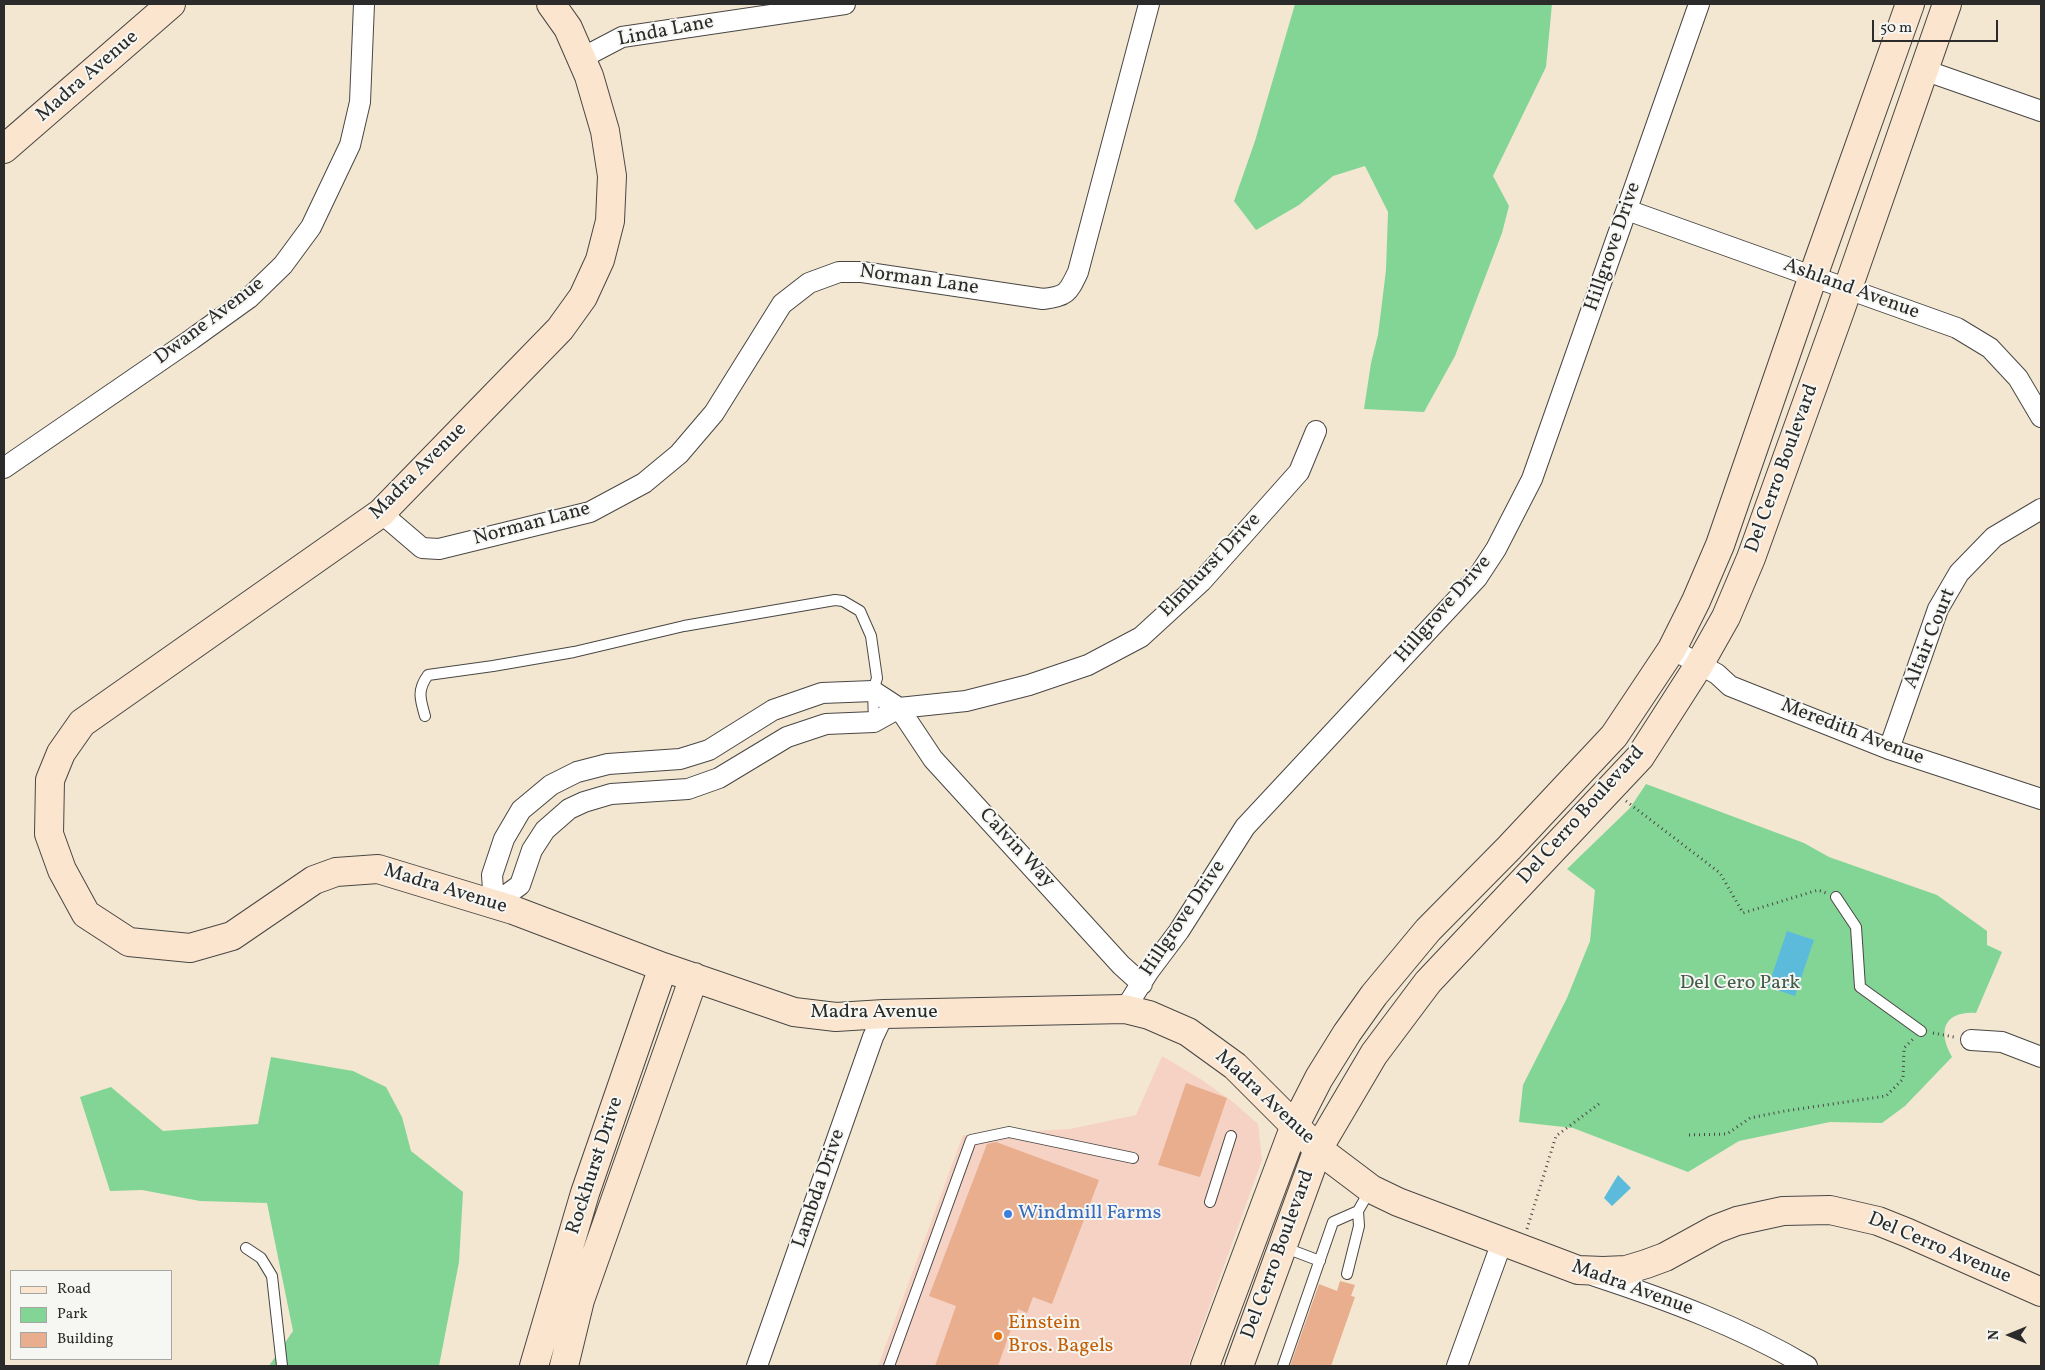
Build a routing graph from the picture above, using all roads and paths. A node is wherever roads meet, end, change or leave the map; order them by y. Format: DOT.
graph roads {
  1 [pos="171,4"];
  2 [pos="364,4"];
  3 [pos="551,4"];
  4 [pos="845,4"];
  5 [pos="1150,4"];
  6 [pos="1699,4"];
  7 [pos="1910,4"];
  8 [pos="1947,4"];
  9 [pos="580,59"];
  10 [pos="1924,70"];
  11 [pos="2041,111"];
  12 [pos="4,149"];
  13 [pos="1627,210"];
  14 [pos="1813,276"];
  15 [pos="1849,288"];
  16 [pos="2041,417"];
  17 [pos="1316,430"];
  18 [pos="4,468"];
  19 [pos="2041,509"];
  20 [pos="381,514"];
  21 [pos="1672,649"];
  22 [pos="1699,665"];
  23 [pos="873,691"];
  24 [pos="899,708"];
  25 [pos="425,716"];
  26 [pos="874,722"];
  27 [pos="1889,749"];
  28 [pos="1610,788"];
  29 [pos="2041,799"];
  30 [pos="1836,897"];
  31 [pos="494,904"];
  32 [pos="663,966"];
  33 [pos="694,977"];
  34 [pos="1142,984"];
  35 [pos="1125,1009"];
  36 [pos="884,1014"];
  37 [pos="1921,1031"];
  38 [pos="1971,1040"];
  39 [pos="2041,1058"];
  40 [pos="1600,1103"];
  41 [pos="1295,1125"];
  42 [pos="1689,1135"];
  43 [pos="1231,1136"];
  44 [pos="1318,1149"];
  45 [pos="1134,1158"];
  46 [pos="1364,1200"];
  47 [pos="1210,1202"];
  48 [pos="1514,1237"];
  49 [pos="1282,1247"];
  50 [pos="246,1248"];
  51 [pos="1320,1261"];
  52 [pos="1578,1270"];
  53 [pos="1347,1274"];
  54 [pos="2041,1292"];
  55 [pos="282,1366"];
  56 [pos="534,1366"];
  57 [pos="564,1366"];
  58 [pos="757,1366"];
  59 [pos="889,1366"];
  60 [pos="1205,1366"];
  61 [pos="1238,1366"];
  62 [pos="1283,1366"];
  63 [pos="1456,1366"];
  64 [pos="1807,1366"];
  1 -- 12 [label="street, Madra Avenue"];
  2 -- 18 [label="street, Dwane Avenue"];
  3 -- 9 [label="street, Madra Avenue"];
  4 -- 9 [label="street, Linda Lane"];
  5 -- 20 [label="street, Norman Lane"];
  6 -- 13 [label="street, Hillgrove Drive"];
  7 -- 14 [label="street, Del Cerro Boulevard"];
  8 -- 10 [label="street, Del Cerro Boulevard"];
  9 -- 20 [label="street, Madra Avenue"];
  10 -- 11 [label="street"];
  10 -- 15 [label="street, Del Cerro Boulevard"];
  13 -- 14 [label="street, Ashland Avenue"];
  13 -- 34 [label="street, Hillgrove Drive"];
  14 -- 15 [label="street, Ashland Avenue"];
  14 -- 21 [label="street, Del Cerro Boulevard"];
  15 -- 16 [label="street, Ashland Avenue"];
  15 -- 22 [label="street, Del Cerro Boulevard"];
  17 -- 24 [label="street, Elmhurst Drive"];
  19 -- 27 [label="street, Altair Court"];
  20 -- 31 [label="street, Madra Avenue"];
  21 -- 22 [label="street, Meredith Avenue"];
  21 -- 41 [label="street, Del Cerro Boulevard"];
  22 -- 27 [label="street, Meredith Avenue"];
  22 -- 28 [label="street, Del Cerro Boulevard"];
  23 -- 24 [label="street"];
  23 -- 25 [label="lane"];
  23 -- 26 [label="lane"];
  23 -- 31 [label="street"];
  24 -- 26 [label="street, Elmhurst Drive"];
  24 -- 34 [label="street, Calvin Way"];
  26 -- 31 [label="street, Elmhurst Drive"];
  27 -- 29 [label="street, Meredith Avenue"];
  28 -- 30 [label="path"];
  28 -- 44 [label="street, Del Cerro Boulevard"];
  30 -- 37 [label="lane"];
  31 -- 32 [label="street, Madra Avenue"];
  32 -- 33 [label="street, Madra Avenue"];
  32 -- 56 [label="street, Rockhurst Drive"];
  33 -- 36 [label="street, Madra Avenue"];
  33 -- 57 [label="street, Rockhurst Drive"];
  34 -- 35 [label="street, Hillgrove Drive"];
  35 -- 36 [label="street, Madra Avenue"];
  35 -- 41 [label="street, Madra Avenue"];
  36 -- 58 [label="street, Lambda Drive"];
  37 -- 38 [label="path"];
  37 -- 42 [label="path"];
  38 -- 39 [label="street"];
  40 -- 48 [label="path"];
  41 -- 44 [label="street, Madra Avenue"];
  41 -- 60 [label="street, Del Cerro Boulevard"];
  43 -- 47 [label="lane"];
  44 -- 46 [label="street, Madra Avenue"];
  44 -- 49 [label="street, Del Cerro Boulevard"];
  45 -- 59 [label="lane"];
  46 -- 48 [label="street, Madra Avenue"];
  46 -- 51 [label="lane"];
  46 -- 53 [label="lane"];
  48 -- 52 [label="street, Madra Avenue"];
  48 -- 63 [label="street"];
  49 -- 51 [label="lane"];
  49 -- 61 [label="street, Del Cerro Boulevard"];
  50 -- 55 [label="lane"];
  51 -- 62 [label="lane"];
  52 -- 54 [label="street, Del Cerro Avenue"];
  52 -- 64 [label="street, Madra Avenue"];
}
